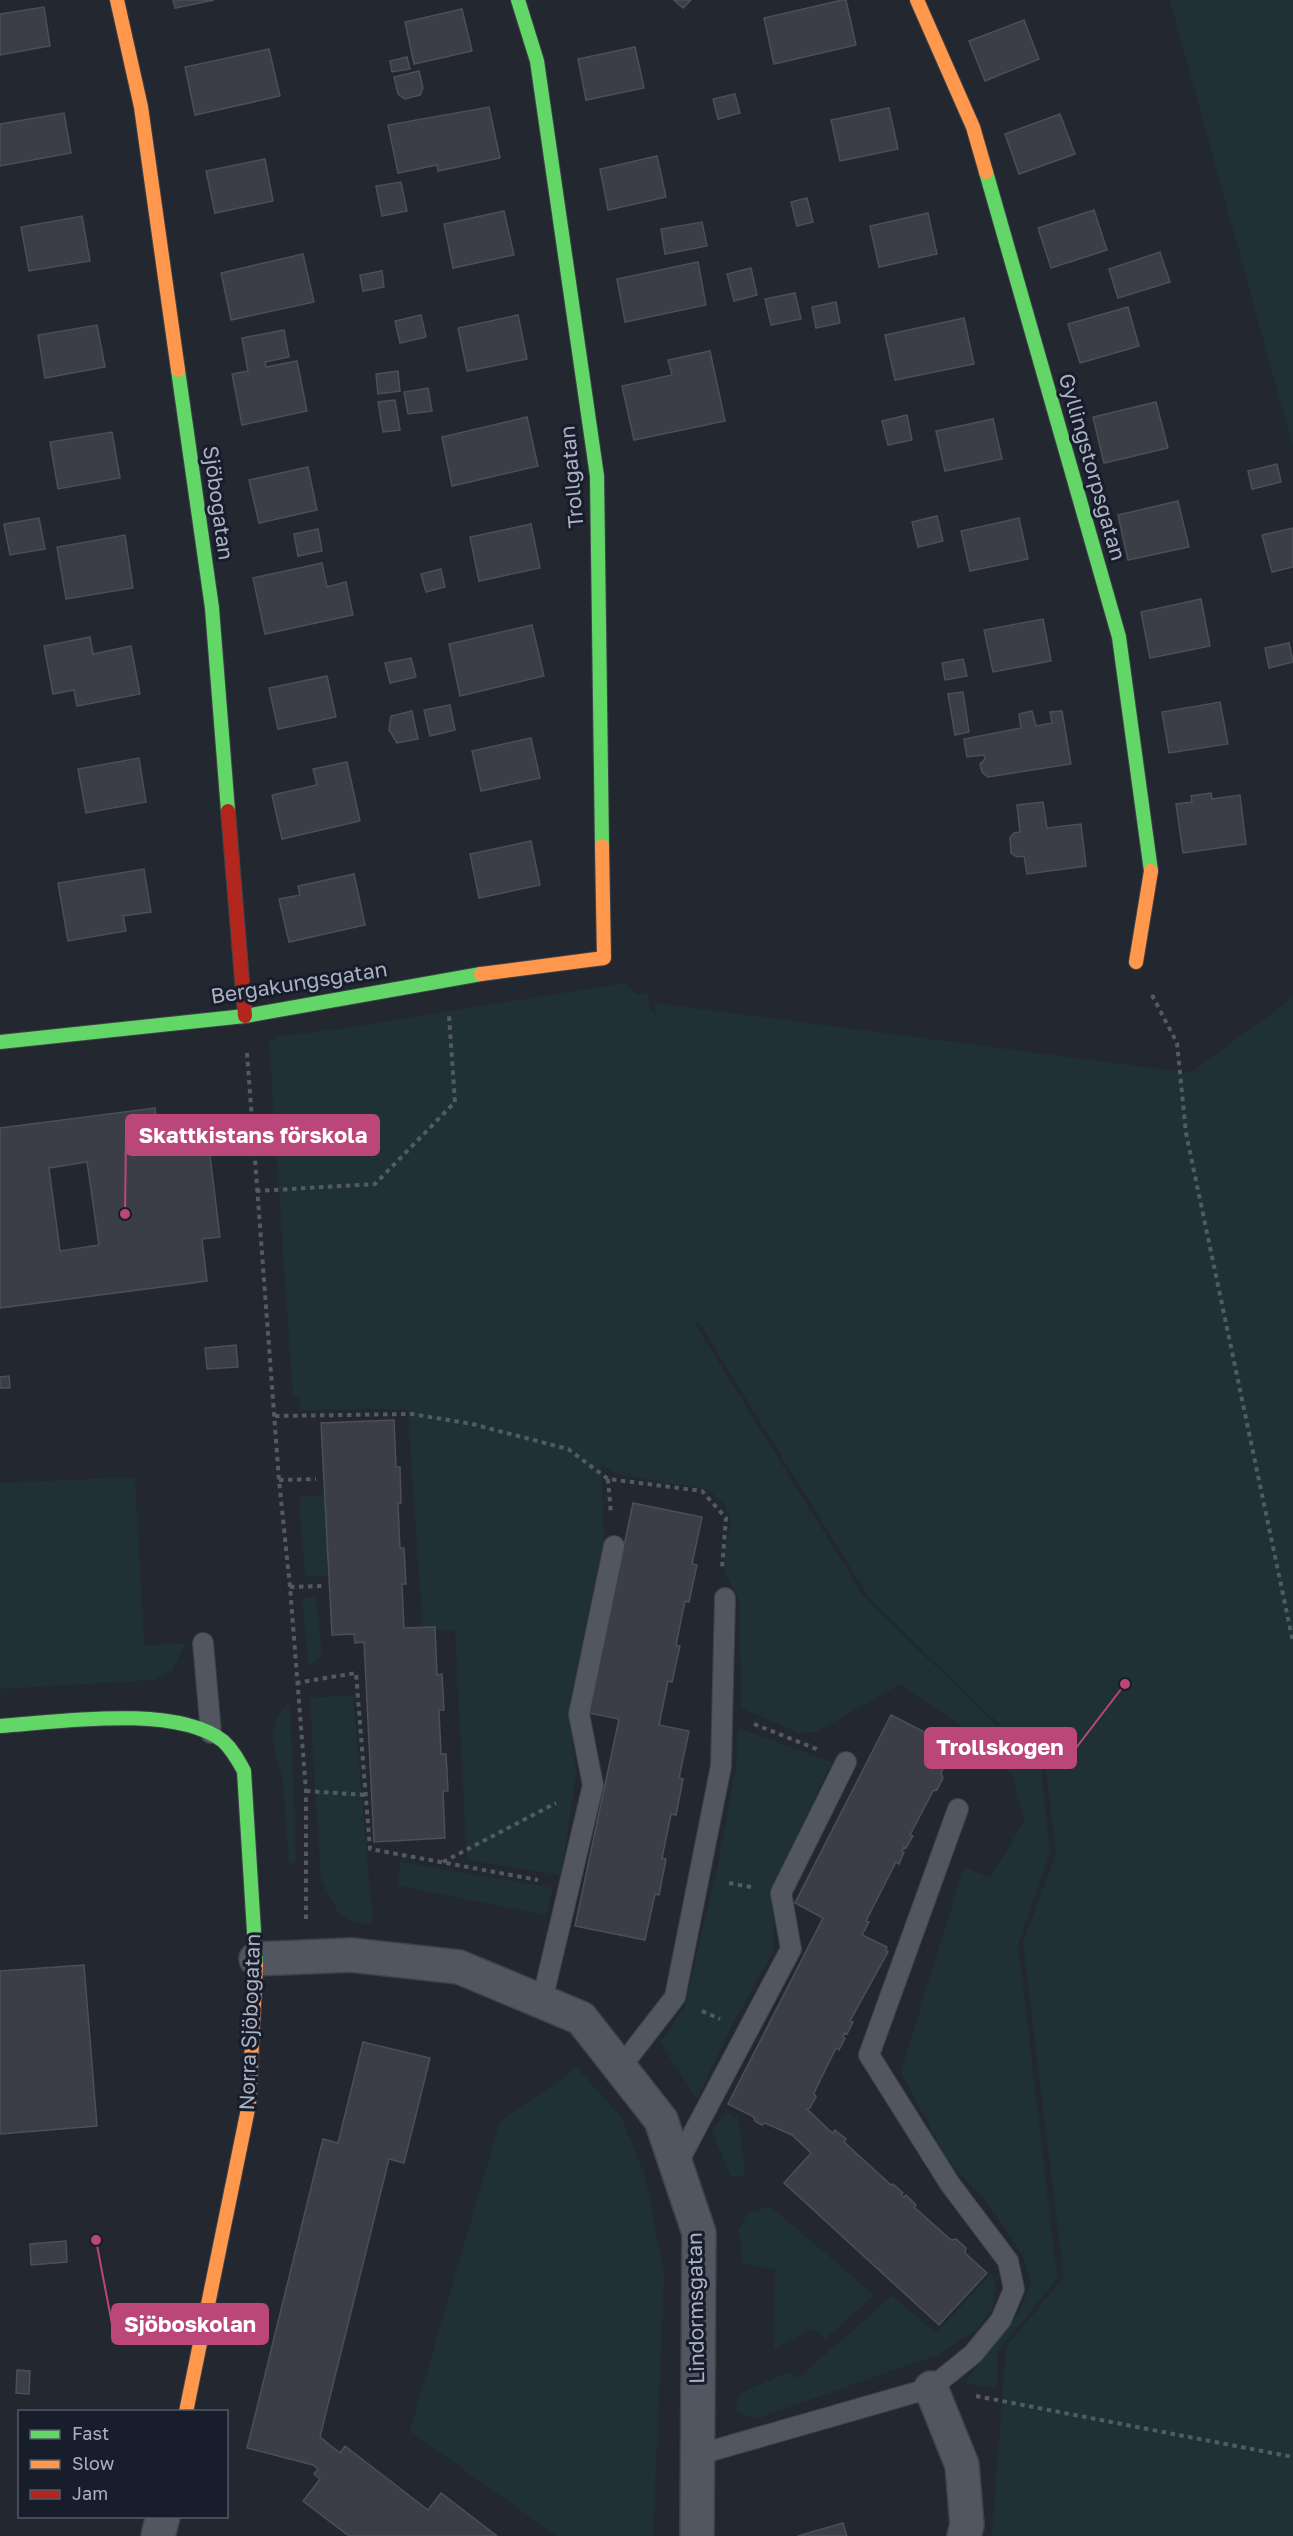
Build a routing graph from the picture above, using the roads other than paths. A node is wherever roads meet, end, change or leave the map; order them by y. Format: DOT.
graph roads {
  1 [pos="117,0"];
  2 [pos="518,0"];
  3 [pos="917,0"];
  4 [pos="604,958"];
  5 [pos="1136,962"];
  6 [pos="245,1016"];
  7 [pos="0,1042"];
  8 [pos="614,1546"];
  9 [pos="725,1598"];
  10 [pos="203,1643"];
  11 [pos="0,1726"];
  12 [pos="211,1733"];
  13 [pos="846,1761"];
  14 [pos="957,1809"];
  15 [pos="256,1959"];
  16 [pos="542,2001"];
  17 [pos="620,2068"];
  18 [pos="676,2166"];
  19 [pos="930,2388"];
  20 [pos="186,2410"];
  21 [pos="698,2455"];
  22 [pos="163,2518"];
  23 [pos="158,2536"];
  24 [pos="697,2536"];
  25 [pos="964,2536"];
  1 -- 6 [label="street, Sjöbogatan"];
  2 -- 4 [label="street, Trollgatan"];
  3 -- 5 [label="street, Gyllingstorpsgatan"];
  4 -- 6 [label="street, Bergakungsgatan"];
  6 -- 7 [label="street, Bergakungsgatan"];
  8 -- 16 [label="lane"];
  9 -- 17 [label="lane"];
  10 -- 12 [label="lane"];
  11 -- 12 [label="street"];
  12 -- 15 [label="street, Norra Sjöbogatan"];
  13 -- 18 [label="lane"];
  14 -- 19 [label="lane"];
  15 -- 16 [label="street, Lindormsgatan"];
  15 -- 20 [label="street, Norra Sjöbogatan"];
  16 -- 17 [label="street, Lindormsgatan"];
  17 -- 18 [label="street, Lindormsgatan"];
  18 -- 21 [label="street, Lindormsgatan"];
  19 -- 21 [label="lane"];
  19 -- 25 [label="street"];
  21 -- 24 [label="street, Lindormsgatan"];
  22 -- 23 [label="street"];
}
